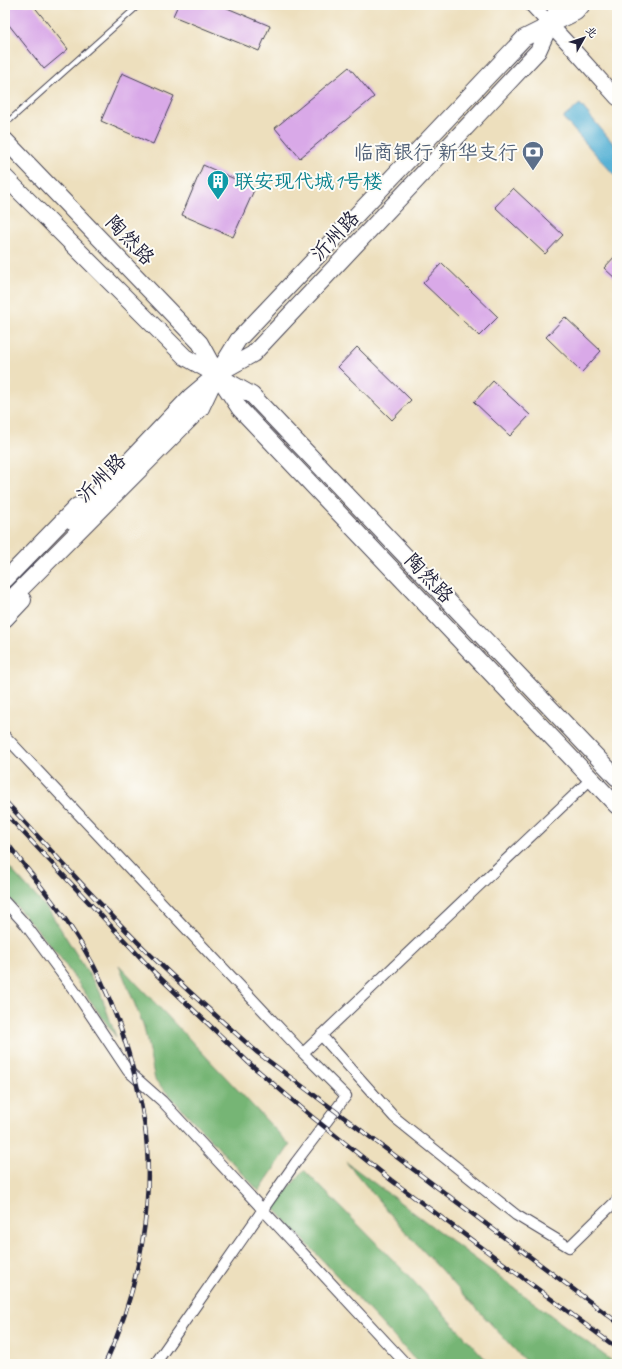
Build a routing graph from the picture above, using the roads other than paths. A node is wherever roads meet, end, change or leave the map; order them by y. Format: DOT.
graph roads {
  1 [pos="139,5"];
  2 [pos="532,5"];
  3 [pos="559,5"];
  4 [pos="582,5"];
  5 [pos="550,25"];
  6 [pos="617,98"];
  7 [pos="5,122"];
  8 [pos="5,140"];
  9 [pos="5,177"];
  10 [pos="218,374"];
  11 [pos="141,459"];
  12 [pos="5,580"];
  13 [pos="5,592"];
  14 [pos="5,605"];
  15 [pos="5,619"];
  16 [pos="524,708"];
  17 [pos="576,735"];
  18 [pos="5,736"];
  19 [pos="617,778"];
  20 [pos="591,779"];
  21 [pos="617,806"];
  22 [pos="5,902"];
  23 [pos="321,1035"];
  24 [pos="303,1053"];
  25 [pos="617,1200"];
  26 [pos="263,1208"];
  27 [pos="155,1364"];
  28 [pos="406,1364"];
  1 -- 7 [label="lane"];
  2 -- 5 [label="street"];
  3 -- 5 [label="main road, 沂州路"];
  4 -- 5 [label="main road"];
  5 -- 6 [label="street"];
  5 -- 10 [label="main road, 沂州路"];
  8 -- 10 [label="main road, 陶然路"];
  9 -- 10 [label="main road, 陶然路"];
  10 -- 11 [label="main road, 沂州路"];
  10 -- 16 [label="main road, 陶然路"];
  10 -- 17 [label="main road, 陶然路"];
  11 -- 12 [label="main road"];
  11 -- 13 [label="main road, 沂州路"];
  11 -- 14 [label="main road, 沂州路"];
  11 -- 15 [label="main road"];
  16 -- 17 [label="main road"];
  16 -- 20 [label="main road, 陶然路"];
  17 -- 19 [label="main road, 陶然路"];
  18 -- 24 [label="street"];
  20 -- 21 [label="main road, 陶然路"];
  20 -- 23 [label="street"];
  22 -- 26 [label="street"];
  23 -- 24 [label="street"];
  23 -- 25 [label="street"];
  24 -- 26 [label="street"];
  26 -- 27 [label="street"];
  26 -- 28 [label="street"];
}
